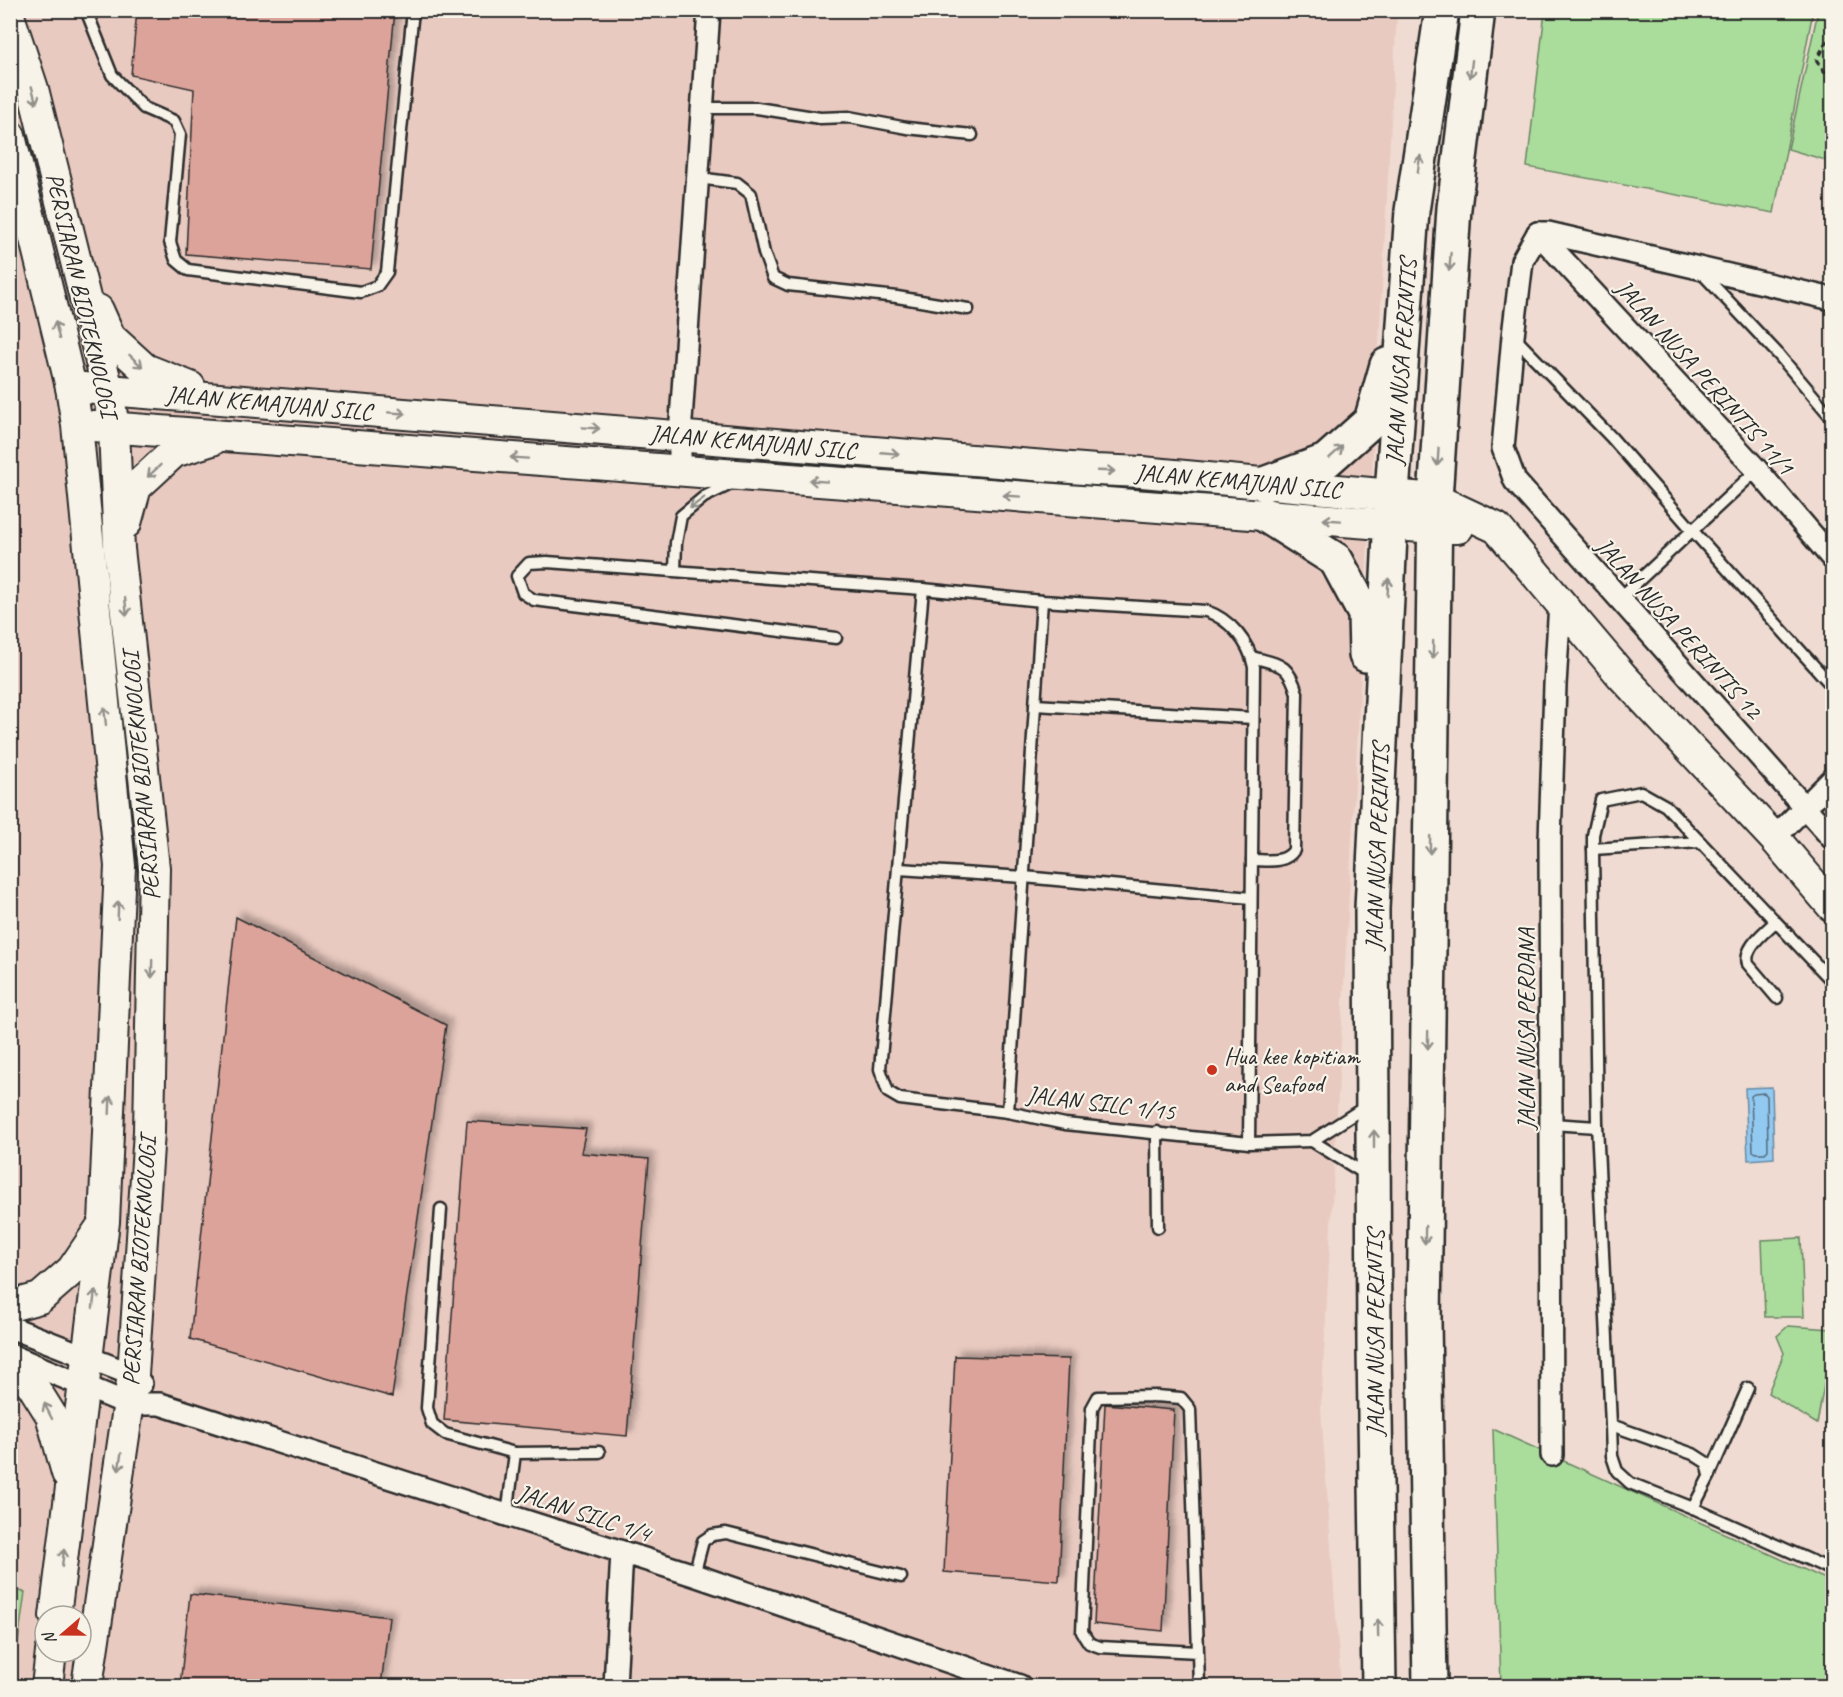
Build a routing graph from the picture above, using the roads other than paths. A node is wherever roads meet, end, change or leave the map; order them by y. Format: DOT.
graph roads {
  1 [pos="86,10"];
  2 [pos="413,10"];
  3 [pos="710,10"];
  4 [pos="1442,10"];
  5 [pos="1478,10"];
  6 [pos="10,19"];
  7 [pos="703,108"];
  8 [pos="972,135"];
  9 [pos="10,136"];
  10 [pos="698,178"];
  11 [pos="1412,211"];
  12 [pos="1538,233"];
  13 [pos="74,258"];
  14 [pos="1695,266"];
  15 [pos="1833,299"];
  16 [pos="968,309"];
  17 [pos="1513,336"];
  18 [pos="71,387"];
  19 [pos="108,390"];
  20 [pos="220,399"];
  21 [pos="1833,418"];
  22 [pos="77,425"];
  23 [pos="114,428"];
  24 [pos="680,435"];
  25 [pos="223,436"];
  26 [pos="1056,467"];
  27 [pos="680,470"];
  28 [pos="1757,470"];
  29 [pos="1142,472"];
  30 [pos="749,475"];
  31 [pos="1054,499"];
  32 [pos="1264,499"];
  33 [pos="1139,505"];
  34 [pos="1391,509"];
  35 [pos="1435,514"];
  36 [pos="1693,531"];
  37 [pos="119,549"];
  38 [pos="1832,556"];
  39 [pos="675,570"];
  40 [pos="923,589"];
  41 [pos="1619,599"];
  42 [pos="1042,601"];
  43 [pos="1560,603"];
  44 [pos="836,638"];
  45 [pos="1252,657"];
  46 [pos="1833,686"];
  47 [pos="1035,705"];
  48 [pos="1253,718"];
  49 [pos="1833,780"];
  50 [pos="1804,808"];
  51 [pos="1774,838"];
  52 [pos="1833,838"];
  53 [pos="1701,842"];
  54 [pos="1593,849"];
  55 [pos="1252,860"];
  56 [pos="898,869"];
  57 [pos="1024,877"];
  58 [pos="1251,898"];
  59 [pos="1833,906"];
  60 [pos="1372,909"];
  61 [pos="1775,922"];
  62 [pos="1833,981"];
  63 [pos="1777,998"];
  64 [pos="1373,1101"];
  65 [pos="1008,1113"];
  66 [pos="1552,1124"];
  67 [pos="1598,1127"];
  68 [pos="1157,1132"];
  69 [pos="1311,1141"];
  70 [pos="1249,1143"];
  71 [pos="1374,1179"];
  72 [pos="441,1209"];
  73 [pos="104,1222"];
  74 [pos="1158,1227"];
  75 [pos="10,1306"];
  76 [pos="10,1327"];
  77 [pos="10,1355"];
  78 [pos="10,1367"];
  79 [pos="85,1371"];
  80 [pos="1748,1388"];
  81 [pos="131,1390"];
  82 [pos="160,1404"];
  83 [pos="1611,1425"];
  84 [pos="599,1452"];
  85 [pos="515,1453"];
  86 [pos="1552,1455"];
  87 [pos="1710,1475"];
  88 [pos="71,1487"];
  89 [pos="1693,1508"];
  90 [pos="507,1515"];
  91 [pos="622,1552"];
  92 [pos="1833,1570"];
  93 [pos="694,1575"];
  94 [pos="901,1577"];
  95 [pos="57,1604"];
  96 [pos="1198,1652"];
  97 [pos="50,1664"];
  98 [pos="47,1686"];
  99 [pos="87,1686"];
  100 [pos="615,1686"];
  101 [pos="1020,1686"];
  102 [pos="1199,1686"];
  103 [pos="1379,1686"];
  104 [pos="1430,1686"];
  1 -- 2 [label="lane"];
  3 -- 7 [label="street"];
  11 -- 4 [label="main road, JALAN NUSA PERINTIS, one-way"];
  5 -- 35 [label="main road, JALAN NUSA PERINTIS, one-way"];
  6 -- 13 [label="street, PERSIARAN BIOTEKNOLOGI, one-way"];
  7 -- 8 [label="lane"];
  7 -- 10 [label="street"];
  18 -- 9 [label="street, PERSIARAN BIOTEKNOLOGI, one-way"];
  10 -- 16 [label="lane"];
  10 -- 24 [label="street"];
  32 -- 11 [label="main road, one-way"];
  11 -- 34 [label="main road, JALAN NUSA PERINTIS"];
  12 -- 14 [label="street"];
  12 -- 17 [label="street"];
  12 -- 28 [label="street, JALAN NUSA PERINTIS 11/1"];
  13 -- 19 [label="street, PERSIARAN BIOTEKNOLOGI"];
  13 -- 20 [label="street, one-way"];
  14 -- 15 [label="street"];
  14 -- 21 [label="lane"];
  17 -- 36 [label="lane"];
  17 -- 41 [label="street, JALAN NUSA PERINTIS 12"];
  18 -- 19 [label="street, JALAN KEMAJUAN SILC"];
  18 -- 22 [label="street, PERSIARAN BIOTEKNOLOGI"];
  19 -- 20 [label="street, JALAN KEMAJUAN SILC"];
  19 -- 23 [label="street, PERSIARAN BIOTEKNOLOGI"];
  20 -- 24 [label="street, JALAN KEMAJUAN SILC, one-way"];
  22 -- 23 [label="street, JALAN KEMAJUAN SILC"];
  73 -- 22 [label="street, PERSIARAN BIOTEKNOLOGI, one-way"];
  23 -- 25 [label="street, JALAN KEMAJUAN SILC"];
  23 -- 37 [label="street, PERSIARAN BIOTEKNOLOGI"];
  24 -- 26 [label="street, JALAN KEMAJUAN SILC, one-way"];
  24 -- 27 [label="street"];
  27 -- 25 [label="street, JALAN KEMAJUAN SILC, one-way"];
  25 -- 37 [label="street, one-way"];
  26 -- 29 [label="street, JALAN KEMAJUAN SILC, one-way"];
  26 -- 31 [label="street"];
  27 -- 30 [label="street, JALAN KEMAJUAN SILC"];
  28 -- 36 [label="lane"];
  28 -- 38 [label="street, JALAN NUSA PERINTIS 11/1"];
  29 -- 32 [label="street, JALAN KEMAJUAN SILC"];
  29 -- 33 [label="street"];
  31 -- 30 [label="street, JALAN KEMAJUAN SILC, one-way"];
  30 -- 39 [label="lane, one-way"];
  31 -- 33 [label="street, JALAN KEMAJUAN SILC"];
  32 -- 33 [label="street, JALAN KEMAJUAN SILC"];
  32 -- 34 [label="street, JALAN KEMAJUAN SILC"];
  32 -- 60 [label="main road"];
  34 -- 35 [label="street, JALAN KEMAJUAN SILC"];
  60 -- 34 [label="main road, JALAN NUSA PERINTIS, one-way"];
  35 -- 43 [label="street, JALAN KEMAJUAN SILC"];
  35 -- 104 [label="main road, JALAN NUSA PERINTIS, one-way"];
  36 -- 41 [label="lane"];
  36 -- 46 [label="lane"];
  37 -- 81 [label="street, PERSIARAN BIOTEKNOLOGI, one-way"];
  39 -- 40 [label="lane"];
  39 -- 44 [label="lane"];
  40 -- 42 [label="lane"];
  40 -- 56 [label="lane"];
  41 -- 50 [label="street, JALAN NUSA PERINTIS 12"];
  42 -- 45 [label="lane"];
  42 -- 47 [label="lane"];
  43 -- 51 [label="street"];
  43 -- 66 [label="street, JALAN NUSA PERDANA"];
  45 -- 48 [label="lane"];
  45 -- 55 [label="lane"];
  47 -- 48 [label="lane"];
  47 -- 57 [label="lane"];
  48 -- 55 [label="lane"];
  49 -- 50 [label="street"];
  50 -- 51 [label="street"];
  50 -- 52 [label="street, JALAN NUSA PERINTIS 12"];
  51 -- 59 [label="street"];
  53 -- 54 [label="lane"];
  53 -- 54 [label="lane"];
  53 -- 61 [label="lane"];
  54 -- 67 [label="lane"];
  55 -- 58 [label="lane"];
  56 -- 57 [label="lane"];
  56 -- 65 [label="lane, JALAN SILC 1/15"];
  57 -- 58 [label="lane"];
  57 -- 65 [label="lane"];
  58 -- 70 [label="lane"];
  60 -- 64 [label="main road, JALAN NUSA PERINTIS"];
  61 -- 62 [label="lane"];
  61 -- 63 [label="lane"];
  64 -- 69 [label="lane"];
  71 -- 64 [label="main road, JALAN NUSA PERINTIS, one-way"];
  65 -- 68 [label="lane, JALAN SILC 1/15"];
  66 -- 67 [label="lane"];
  66 -- 86 [label="street, JALAN NUSA PERDANA"];
  67 -- 83 [label="lane"];
  68 -- 70 [label="lane, JALAN SILC 1/15"];
  68 -- 74 [label="lane"];
  69 -- 70 [label="lane, JALAN SILC 1/15"];
  69 -- 71 [label="lane"];
  103 -- 71 [label="main road, JALAN NUSA PERINTIS, one-way"];
  72 -- 85 [label="lane"];
  73 -- 75 [label="street"];
  79 -- 73 [label="street, PERSIARAN BIOTEKNOLOGI, one-way"];
  76 -- 79 [label="street"];
  77 -- 79 [label="street"];
  88 -- 78 [label="street, one-way"];
  79 -- 81 [label="street"];
  79 -- 81 [label="street"];
  79 -- 88 [label="street, PERSIARAN BIOTEKNOLOGI"];
  80 -- 87 [label="lane"];
  81 -- 82 [label="street"];
  81 -- 82 [label="street, JALAN SILC 1/4"];
  81 -- 99 [label="street, PERSIARAN BIOTEKNOLOGI, one-way"];
  82 -- 90 [label="street, JALAN SILC 1/4"];
  83 -- 87 [label="lane"];
  83 -- 89 [label="lane"];
  84 -- 85 [label="lane"];
  85 -- 90 [label="lane"];
  87 -- 89 [label="lane"];
  95 -- 88 [label="street, PERSIARAN BIOTEKNOLOGI, one-way"];
  89 -- 92 [label="lane"];
  90 -- 91 [label="street, JALAN SILC 1/4"];
  91 -- 93 [label="street, JALAN SILC 1/4"];
  91 -- 100 [label="street"];
  93 -- 94 [label="lane"];
  93 -- 101 [label="street, JALAN SILC 1/4"];
  96 -- 96 [label="lane"];
  96 -- 102 [label="lane"];
  97 -- 98 [label="street"];
}
